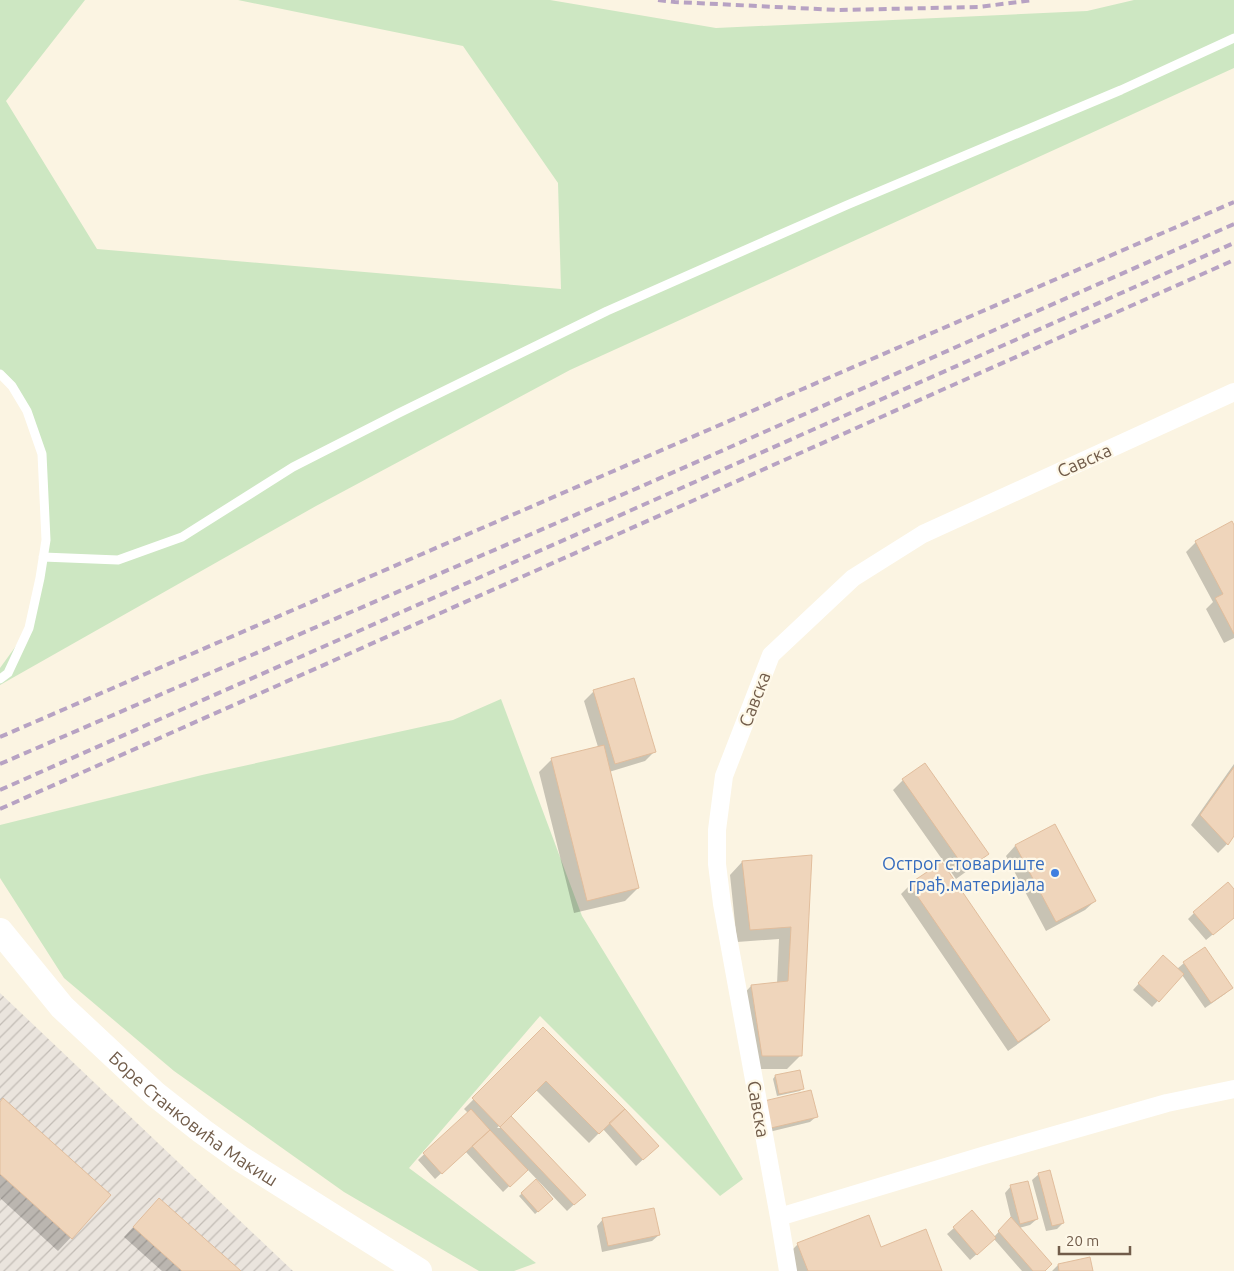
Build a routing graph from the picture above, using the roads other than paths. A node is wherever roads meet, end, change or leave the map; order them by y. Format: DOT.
graph roads {
  1 [pos="1234,38"];
  2 [pos="0,374"];
  3 [pos="1234,392"];
  4 [pos="43,557"];
  5 [pos="0,679"];
  6 [pos="0,931"];
  7 [pos="1234,1089"];
  8 [pos="779,1217"];
  9 [pos="419,1271"];
  10 [pos="788,1271"];
  1 -- 4 [label="lane"];
  2 -- 4 [label="lane"];
  3 -- 8 [label="street, Савска"];
  4 -- 5 [label="lane"];
  6 -- 9 [label="main road, Боре Станковића Макиш"];
  7 -- 8 [label="street"];
  8 -- 10 [label="street, Савска"];
}
